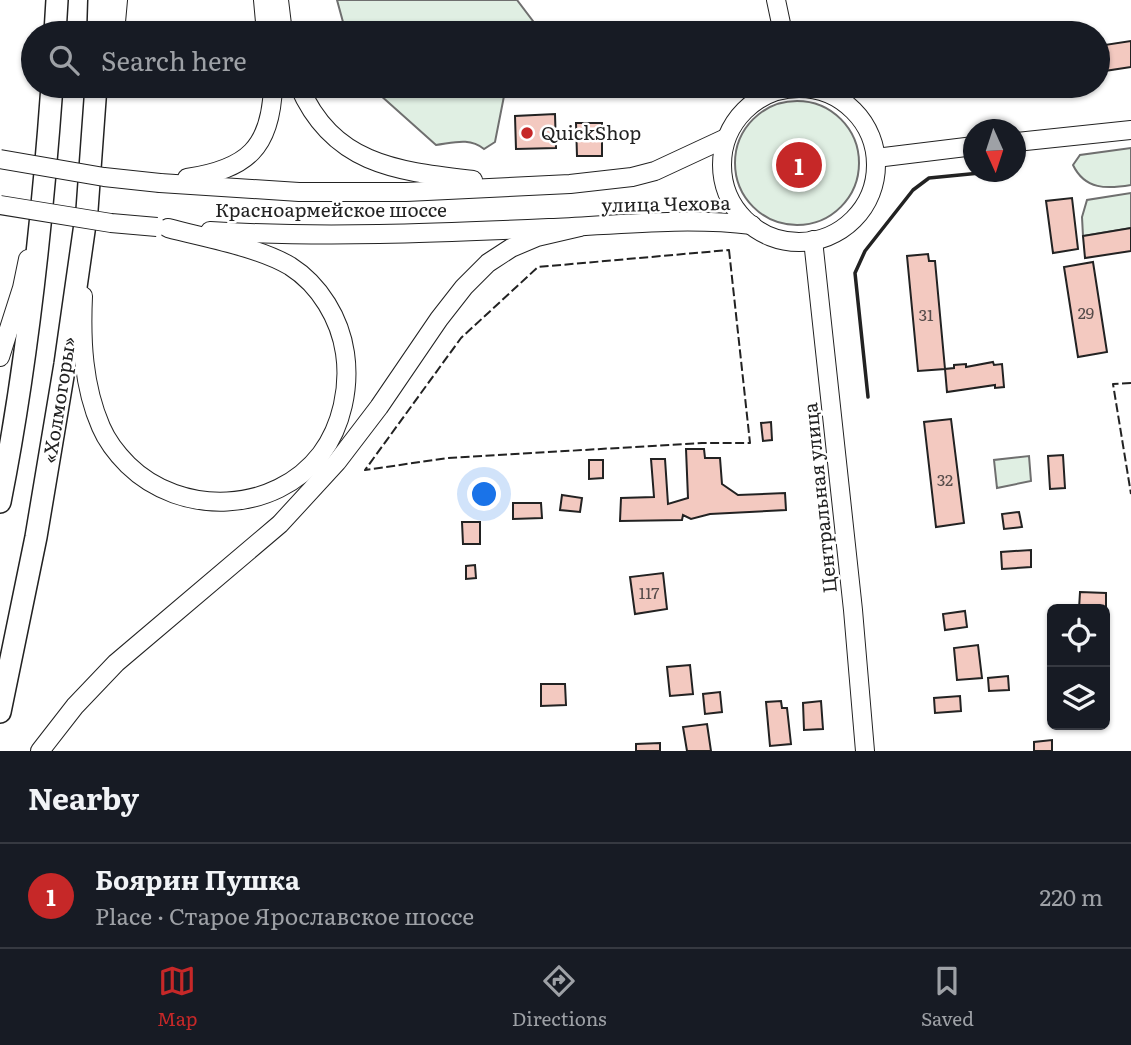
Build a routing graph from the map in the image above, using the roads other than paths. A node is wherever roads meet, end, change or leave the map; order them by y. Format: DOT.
graph roads {
  1 [pos="57,0"];
  2 [pos="99,0"];
  3 [pos="118,0"];
  4 [pos="263,0"];
  5 [pos="279,0"];
  6 [pos="776,0"];
  7 [pos="56,21"];
  8 [pos="98,21"];
  9 [pos="116,21"];
  10 [pos="266,21"];
  11 [pos="282,21"];
  12 [pos="780,21"];
  13 [pos="50,98"];
  14 [pos="95,98"];
  15 [pos="105,98"];
  16 [pos="273,98"];
  17 [pos="304,98"];
  18 [pos="761,98"];
  19 [pos="836,98"];
  20 [pos="1131,130"];
  21 [pos="726,138"];
  22 [pos="1026,141"];
  23 [pos="963,147"];
  24 [pos="876,158"];
  25 [pos="0,159"];
  26 [pos="160,183"];
  27 [pos="522,186"];
  28 [pos="42,198"];
  29 [pos="87,202"];
  30 [pos="0,205"];
  31 [pos="752,225"];
  32 [pos="580,227"];
  33 [pos="163,228"];
  34 [pos="813,240"];
  35 [pos="0,357"];
  36 [pos="0,502"];
  37 [pos="0,712"];
  38 [pos="40,751"];
  39 [pos="865,751"];
  1 -- 7 [label="highway"];
  2 -- 8 [label="highway"];
  3 -- 9 [label="main road"];
  4 -- 10 [label="main road"];
  5 -- 11 [label="main road"];
  6 -- 12 [label="main road"];
  13 -- 28 [label="highway"];
  14 -- 29 [label="highway, «Холмогоры»"];
  15 -- 29 [label="main road"];
  16 -- 26 [label="main road"];
  17 -- 27 [label="main road"];
  18 -- 21 [label="main road"];
  19 -- 24 [label="main road"];
  20 -- 22 [label="main road"];
  21 -- 27 [label="main road, улица Чехова"];
  21 -- 31 [label="main road"];
  23 -- 24 [label="main road"];
  24 -- 34 [label="main road"];
  25 -- 26 [label="main road, Красноармейское шоссе, bridge"];
  26 -- 27 [label="main road, Красноармейское шоссе"];
  28 -- 35 [label="main road"];
  28 -- 36 [label="highway"];
  29 -- 33 [label="main road"];
  29 -- 37 [label="highway, «Холмогоры»"];
  30 -- 33 [label="main road, Красноармейское шоссе, bridge"];
  31 -- 32 [label="main road, улица Чехова"];
  31 -- 34 [label="main road"];
  32 -- 33 [label="main road, Красноармейское шоссе"];
  32 -- 38 [label="main road"];
  34 -- 39 [label="main road, Центральная улица"];
}
